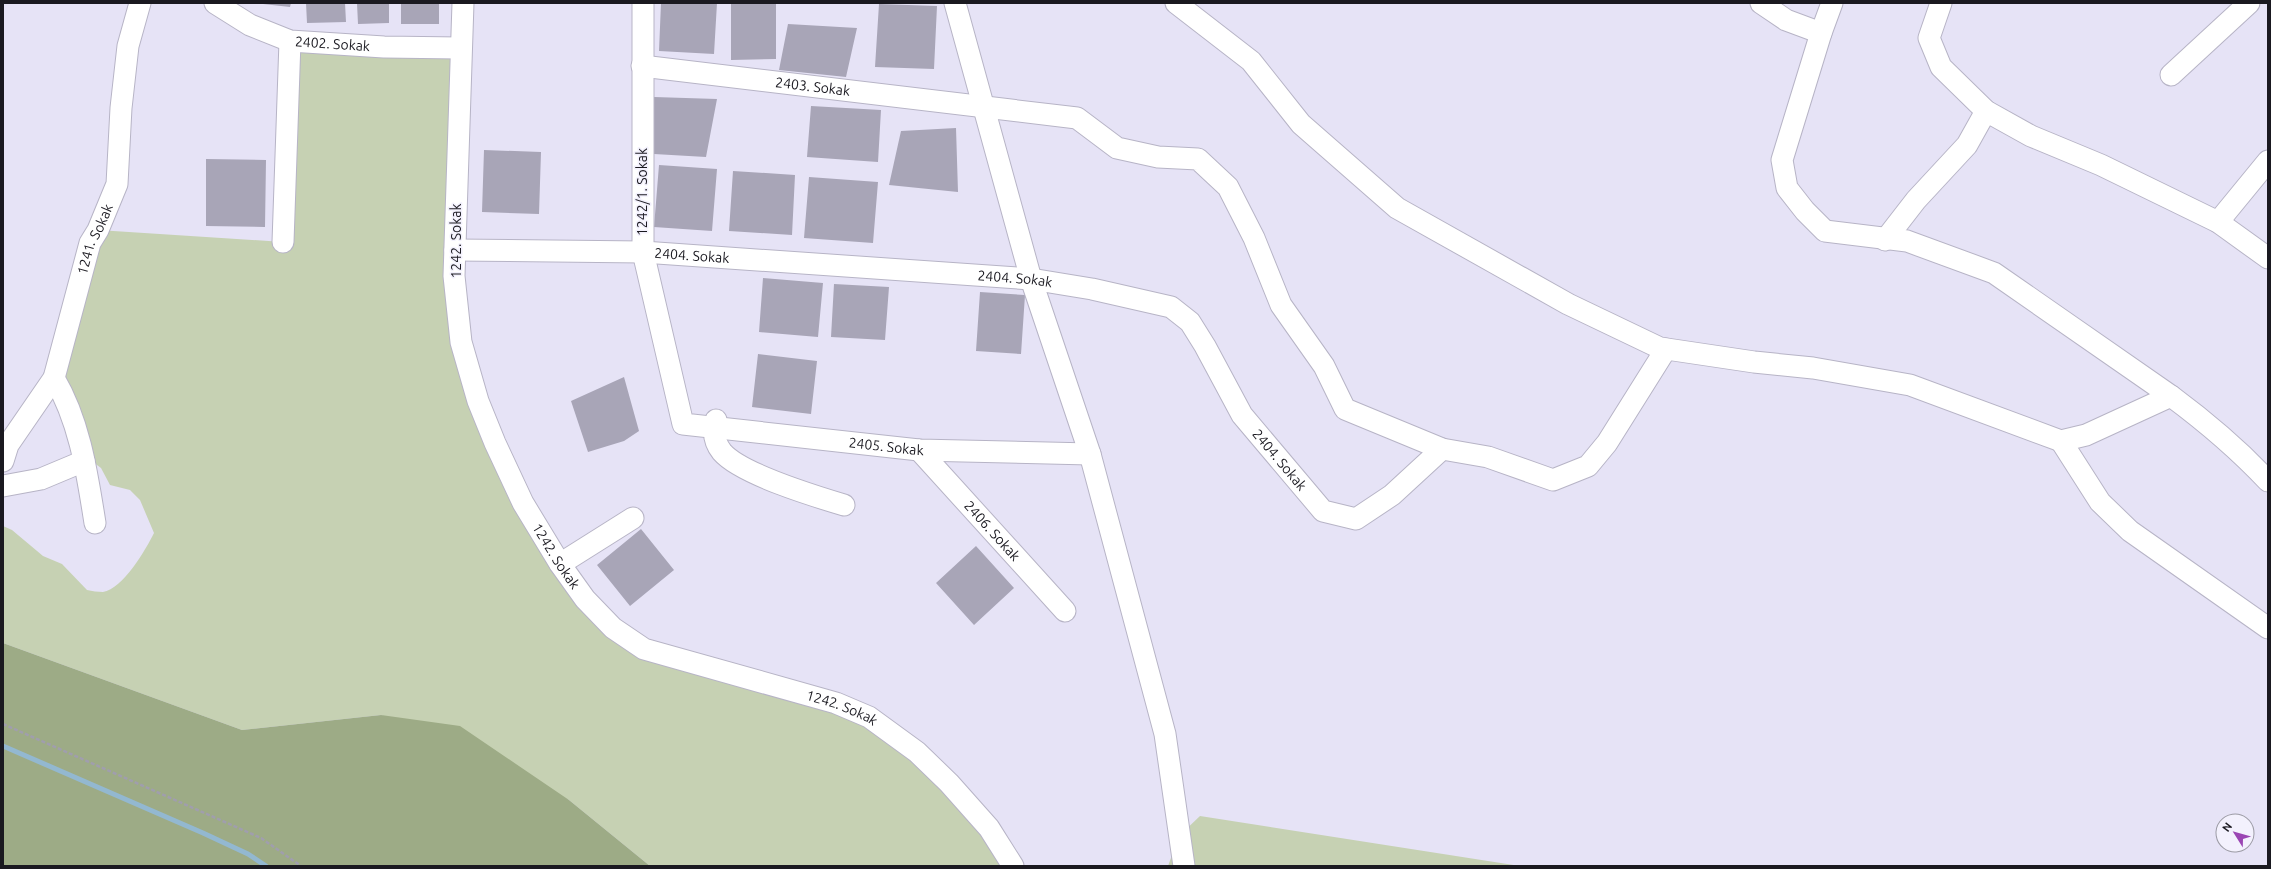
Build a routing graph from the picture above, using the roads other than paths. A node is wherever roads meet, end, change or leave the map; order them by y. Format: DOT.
graph roads {
  1 [pos="140,3"];
  2 [pos="215,3"];
  3 [pos="463,3"];
  4 [pos="643,3"];
  5 [pos="955,3"];
  6 [pos="1176,3"];
  7 [pos="1761,3"];
  8 [pos="1832,3"];
  9 [pos="1941,3"];
  10 [pos="2249,3"];
  11 [pos="1821,33"];
  12 [pos="290,41"];
  13 [pos="460,48"];
  14 [pos="642,66"];
  15 [pos="2171,75"];
  16 [pos="984,105"];
  17 [pos="1986,111"];
  18 [pos="2268,161"];
  19 [pos="2218,222"];
  20 [pos="1885,240"];
  21 [pos="283,242"];
  22 [pos="455,250"];
  23 [pos="643,252"];
  24 [pos="2268,258"];
  25 [pos="1031,279"];
  26 [pos="1666,349"];
  27 [pos="54,378"];
  28 [pos="2171,396"];
  29 [pos="716,420"];
  30 [pos="683,424"];
  31 [pos="2061,441"];
  32 [pos="1442,449"];
  33 [pos="919,450"];
  34 [pos="1090,454"];
  35 [pos="3,461"];
  36 [pos="84,461"];
  37 [pos="2268,481"];
  38 [pos="3,486"];
  39 [pos="844,505"];
  40 [pos="633,518"];
  41 [pos="95,523"];
  42 [pos="560,564"];
  43 [pos="1065,611"];
  44 [pos="2268,628"];
  45 [pos="1013,866"];
  46 [pos="1184,866"];
  1 -- 27 [label="street, 1241. Sokak"];
  2 -- 12 [label="street, 2402. Sokak"];
  3 -- 13 [label="street, 1242. Sokak"];
  4 -- 14 [label="street, 1242/1. Sokak"];
  5 -- 16 [label="street"];
  6 -- 26 [label="street"];
  7 -- 11 [label="street"];
  8 -- 11 [label="street"];
  9 -- 17 [label="street"];
  10 -- 15 [label="street"];
  11 -- 20 [label="street"];
  12 -- 13 [label="street, 2402. Sokak"];
  12 -- 21 [label="street"];
  13 -- 22 [label="street, 1242. Sokak"];
  14 -- 16 [label="street, 2403. Sokak"];
  14 -- 23 [label="street, 1242/1. Sokak"];
  16 -- 25 [label="street"];
  16 -- 32 [label="street, 2403. Sokak"];
  17 -- 19 [label="street"];
  17 -- 20 [label="street"];
  18 -- 19 [label="street"];
  19 -- 24 [label="street"];
  20 -- 28 [label="street"];
  22 -- 23 [label="street, 2404. Sokak"];
  22 -- 42 [label="street, 1242. Sokak"];
  23 -- 25 [label="street, 2404. Sokak"];
  23 -- 30 [label="street, 1242/1. Sokak"];
  25 -- 32 [label="street, 2404. Sokak"];
  25 -- 34 [label="street"];
  26 -- 31 [label="street"];
  26 -- 32 [label="street, 2403. Sokak"];
  27 -- 35 [label="street, 1241. Sokak"];
  27 -- 36 [label="street"];
  28 -- 31 [label="street"];
  28 -- 37 [label="street"];
  29 -- 39 [label="street"];
  30 -- 33 [label="street, 2405. Sokak"];
  31 -- 44 [label="street"];
  33 -- 34 [label="street, 2405. Sokak"];
  33 -- 43 [label="street, 2406. Sokak"];
  34 -- 46 [label="street"];
  36 -- 38 [label="street"];
  36 -- 41 [label="street"];
  40 -- 42 [label="street"];
  42 -- 45 [label="street, 1242. Sokak"];
}
